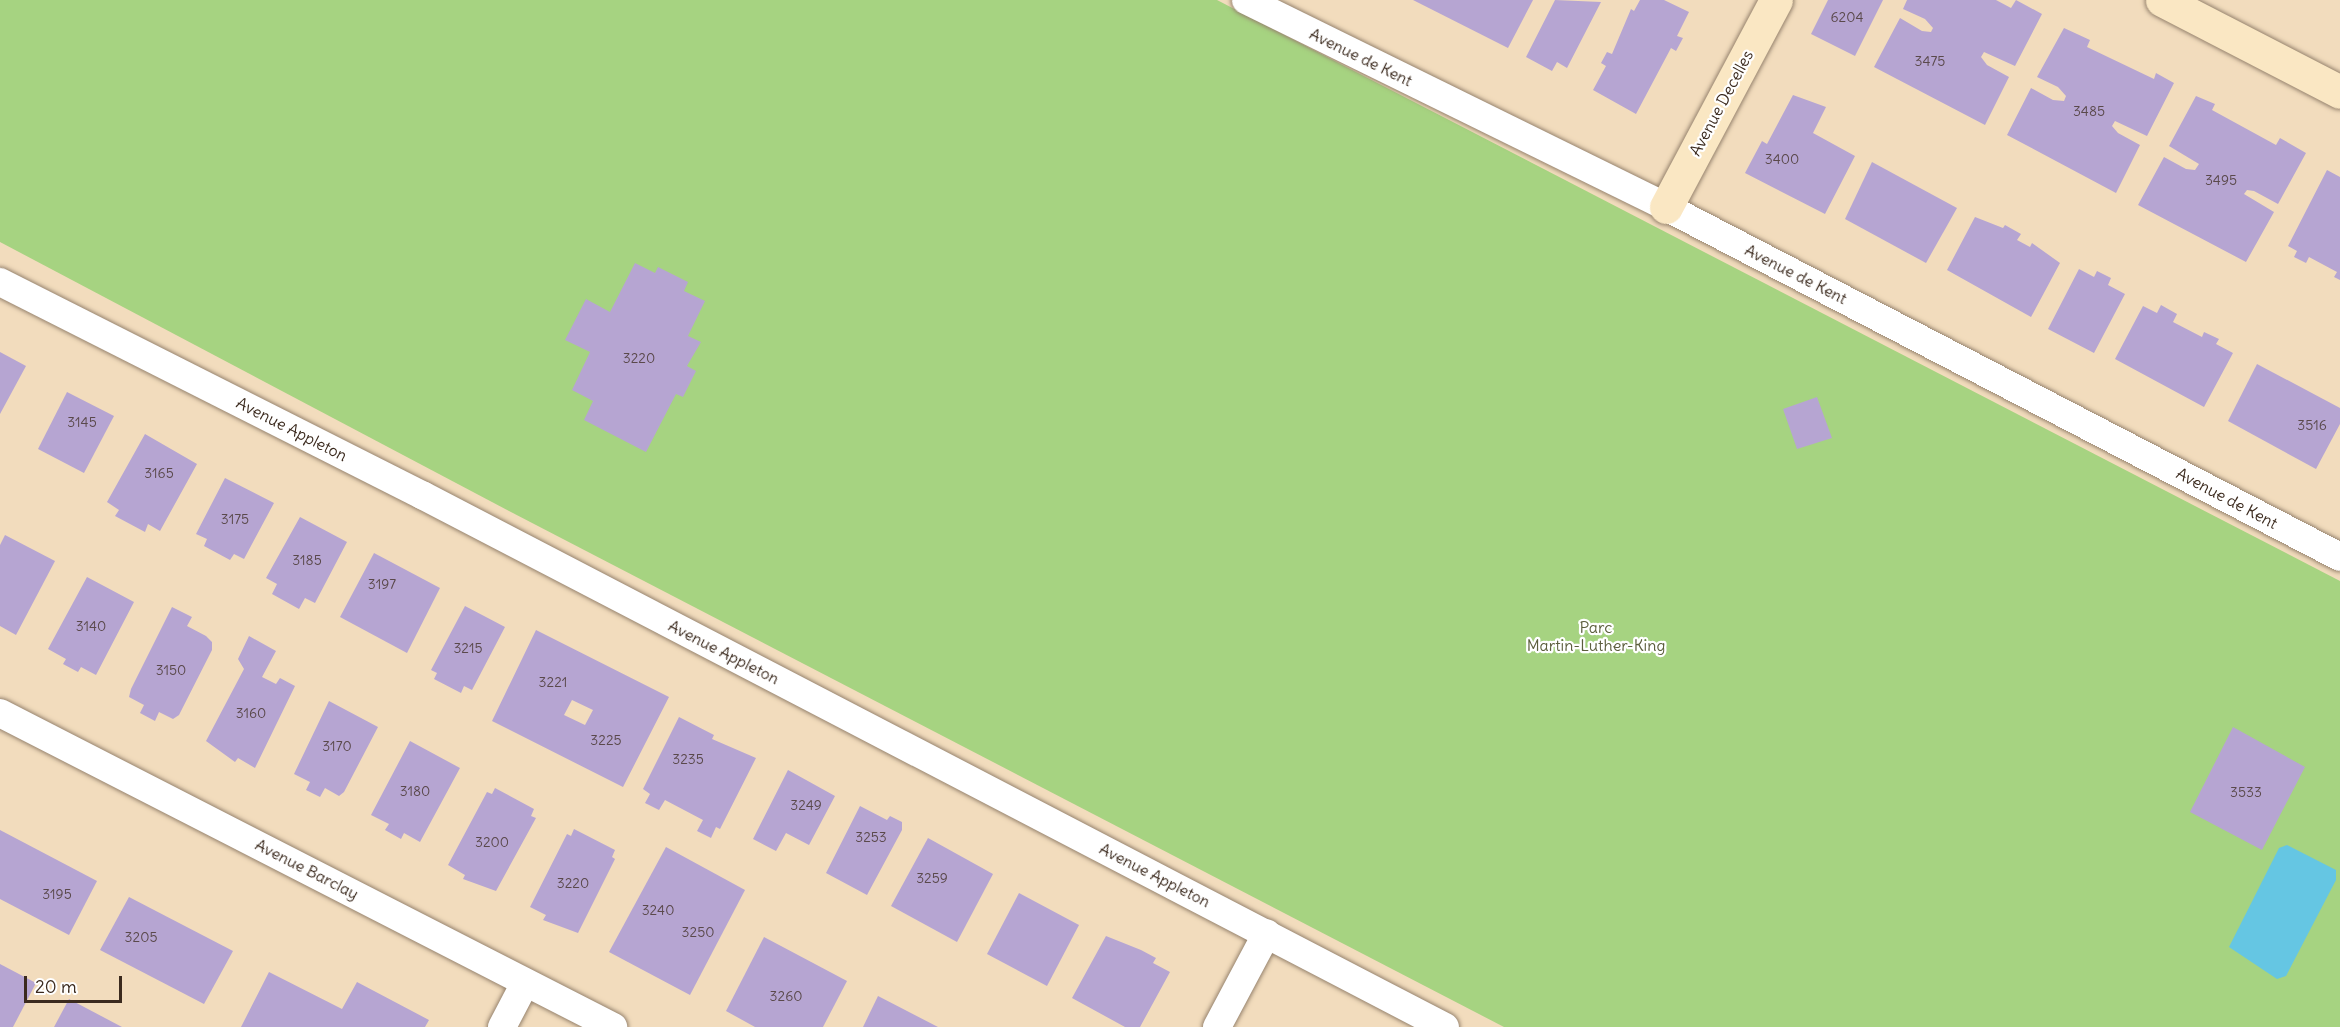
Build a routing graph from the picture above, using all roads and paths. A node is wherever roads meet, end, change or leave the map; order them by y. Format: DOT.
graph roads {
  1 [pos="1246,0"];
  2 [pos="1776,0"];
  3 [pos="2162,0"];
  4 [pos="2340,92"];
  5 [pos="1666,207"];
  6 [pos="0,282"];
  7 [pos="2340,557"];
  8 [pos="0,713"];
  9 [pos="1268,933"];
  10 [pos="525,982"];
  11 [pos="502,1027"];
  12 [pos="613,1027"];
  13 [pos="1217,1027"];
  14 [pos="1444,1027"];
  1 -- 5 [label="street, Avenue de Kent"];
  2 -- 5 [label="street, Avenue Decelles"];
  3 -- 4 [label="street"];
  5 -- 7 [label="street, Avenue de Kent"];
  6 -- 9 [label="street, Avenue Appleton"];
  8 -- 10 [label="street, Avenue Barclay"];
  9 -- 13 [label="street"];
  9 -- 14 [label="street, Avenue Appleton"];
  10 -- 11 [label="street"];
  10 -- 12 [label="street, Avenue Barclay"];
}
